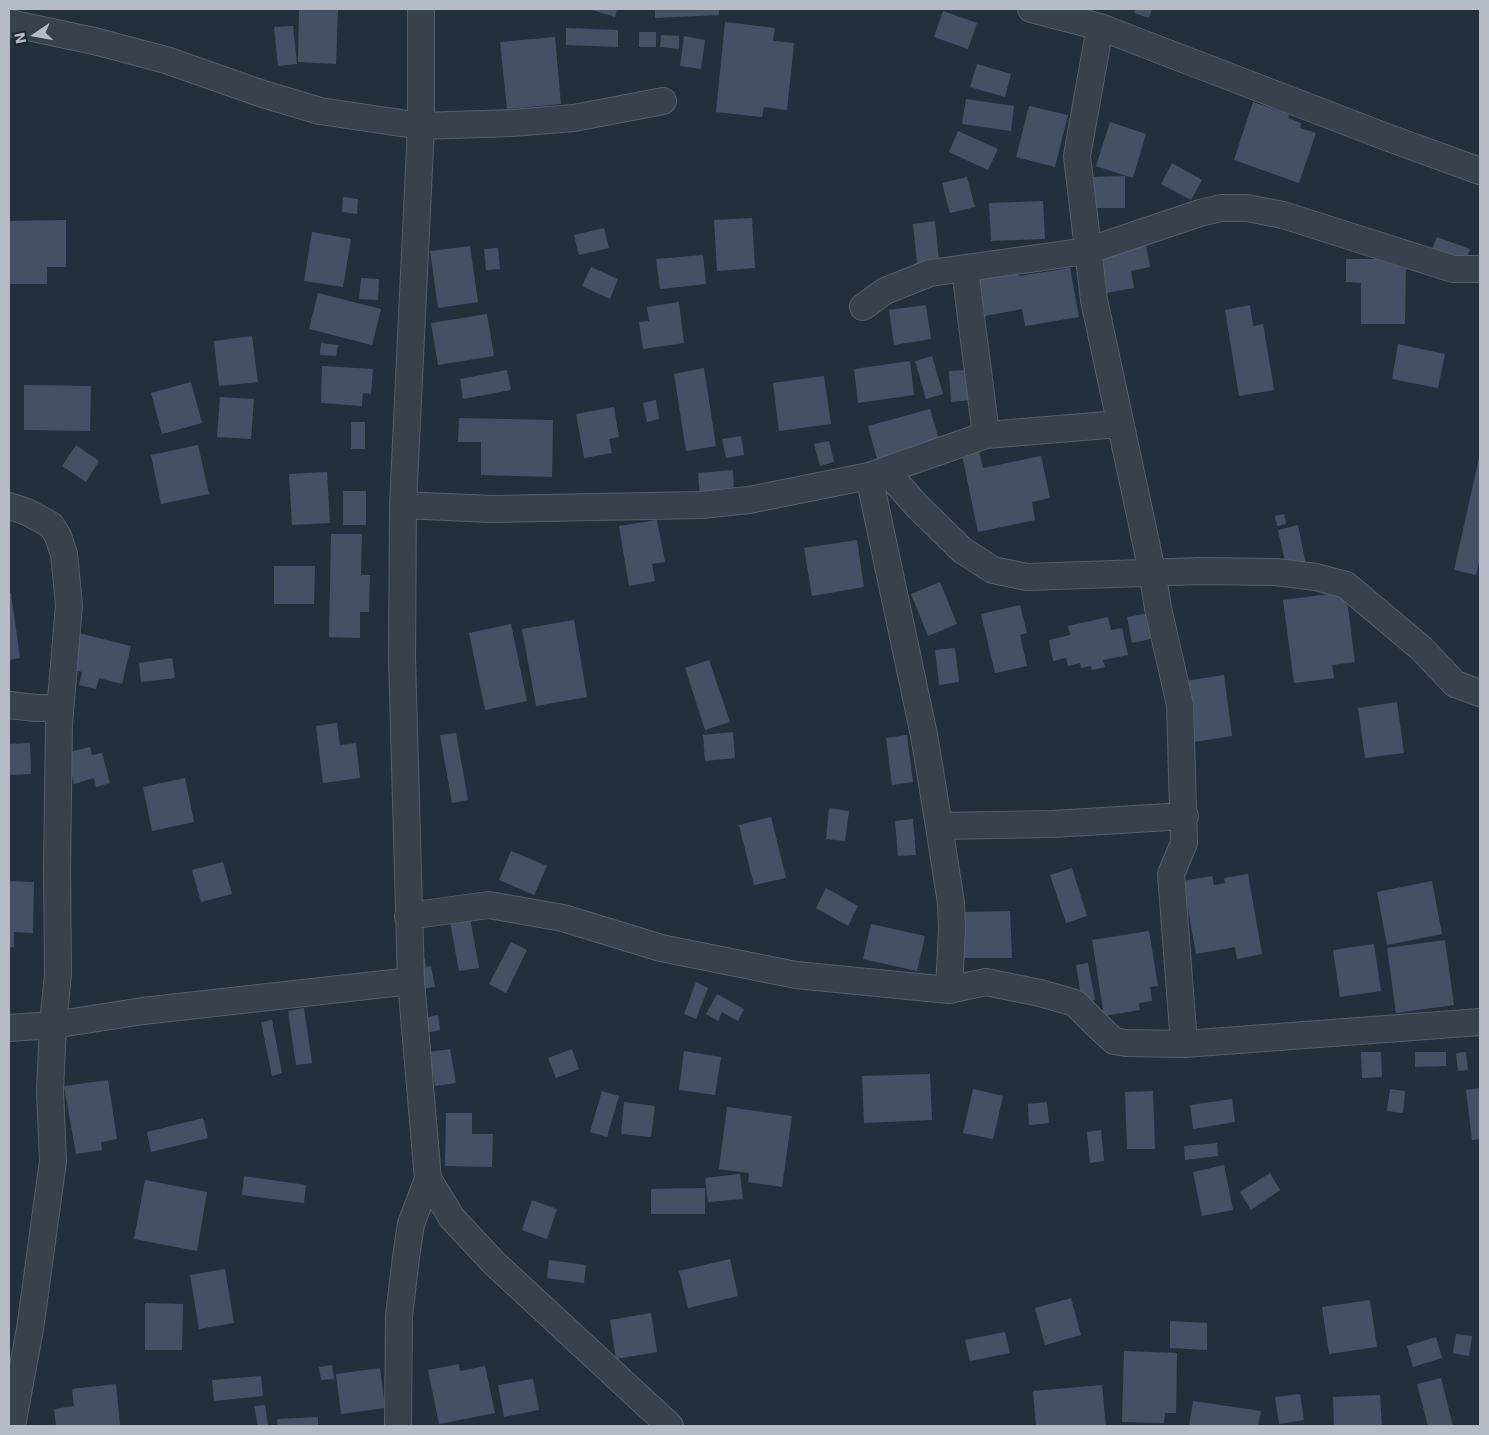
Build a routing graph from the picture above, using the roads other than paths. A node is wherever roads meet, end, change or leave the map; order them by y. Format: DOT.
graph roads {
  1 [pos="422,9"];
  2 [pos="1031,9"];
  3 [pos="9,23"];
  4 [pos="1100,27"];
  5 [pos="663,101"];
  6 [pos="421,126"];
  7 [pos="1480,171"];
  8 [pos="1087,251"];
  9 [pos="965,269"];
  10 [pos="1480,269"];
  11 [pos="863,307"];
  12 [pos="1120,424"];
  13 [pos="986,435"];
  14 [pos="877,474"];
  15 [pos="403,505"];
  16 [pos="9,506"];
  17 [pos="1152,571"];
  18 [pos="1480,693"];
  19 [pos="9,705"];
  20 [pos="59,708"];
  21 [pos="1185,816"];
  22 [pos="940,826"];
  23 [pos="408,916"];
  24 [pos="411,981"];
  25 [pos="949,990"];
  26 [pos="1480,1022"];
  27 [pos="53,1025"];
  28 [pos="9,1028"];
  29 [pos="1184,1044"];
  30 [pos="428,1179"];
  31 [pos="12,1426"];
  32 [pos="398,1426"];
  33 [pos="670,1426"];
  1 -- 6 [label="street"];
  2 -- 4 [label="street"];
  3 -- 6 [label="street"];
  4 -- 7 [label="street"];
  4 -- 8 [label="street"];
  5 -- 6 [label="street"];
  6 -- 15 [label="street"];
  8 -- 9 [label="street"];
  8 -- 10 [label="street"];
  8 -- 12 [label="street"];
  9 -- 11 [label="street"];
  9 -- 13 [label="street"];
  12 -- 13 [label="street"];
  12 -- 17 [label="street"];
  13 -- 14 [label="street"];
  14 -- 15 [label="street"];
  14 -- 17 [label="street"];
  14 -- 22 [label="street"];
  15 -- 23 [label="street"];
  16 -- 20 [label="street"];
  17 -- 18 [label="street"];
  17 -- 21 [label="street"];
  19 -- 20 [label="street"];
  20 -- 27 [label="street"];
  21 -- 22 [label="street"];
  21 -- 29 [label="street"];
  22 -- 25 [label="street"];
  23 -- 24 [label="street"];
  23 -- 25 [label="street"];
  24 -- 27 [label="street"];
  24 -- 30 [label="street"];
  25 -- 29 [label="street"];
  26 -- 29 [label="street"];
  27 -- 28 [label="street"];
  27 -- 31 [label="street"];
  30 -- 32 [label="street"];
  30 -- 33 [label="street"];
}
